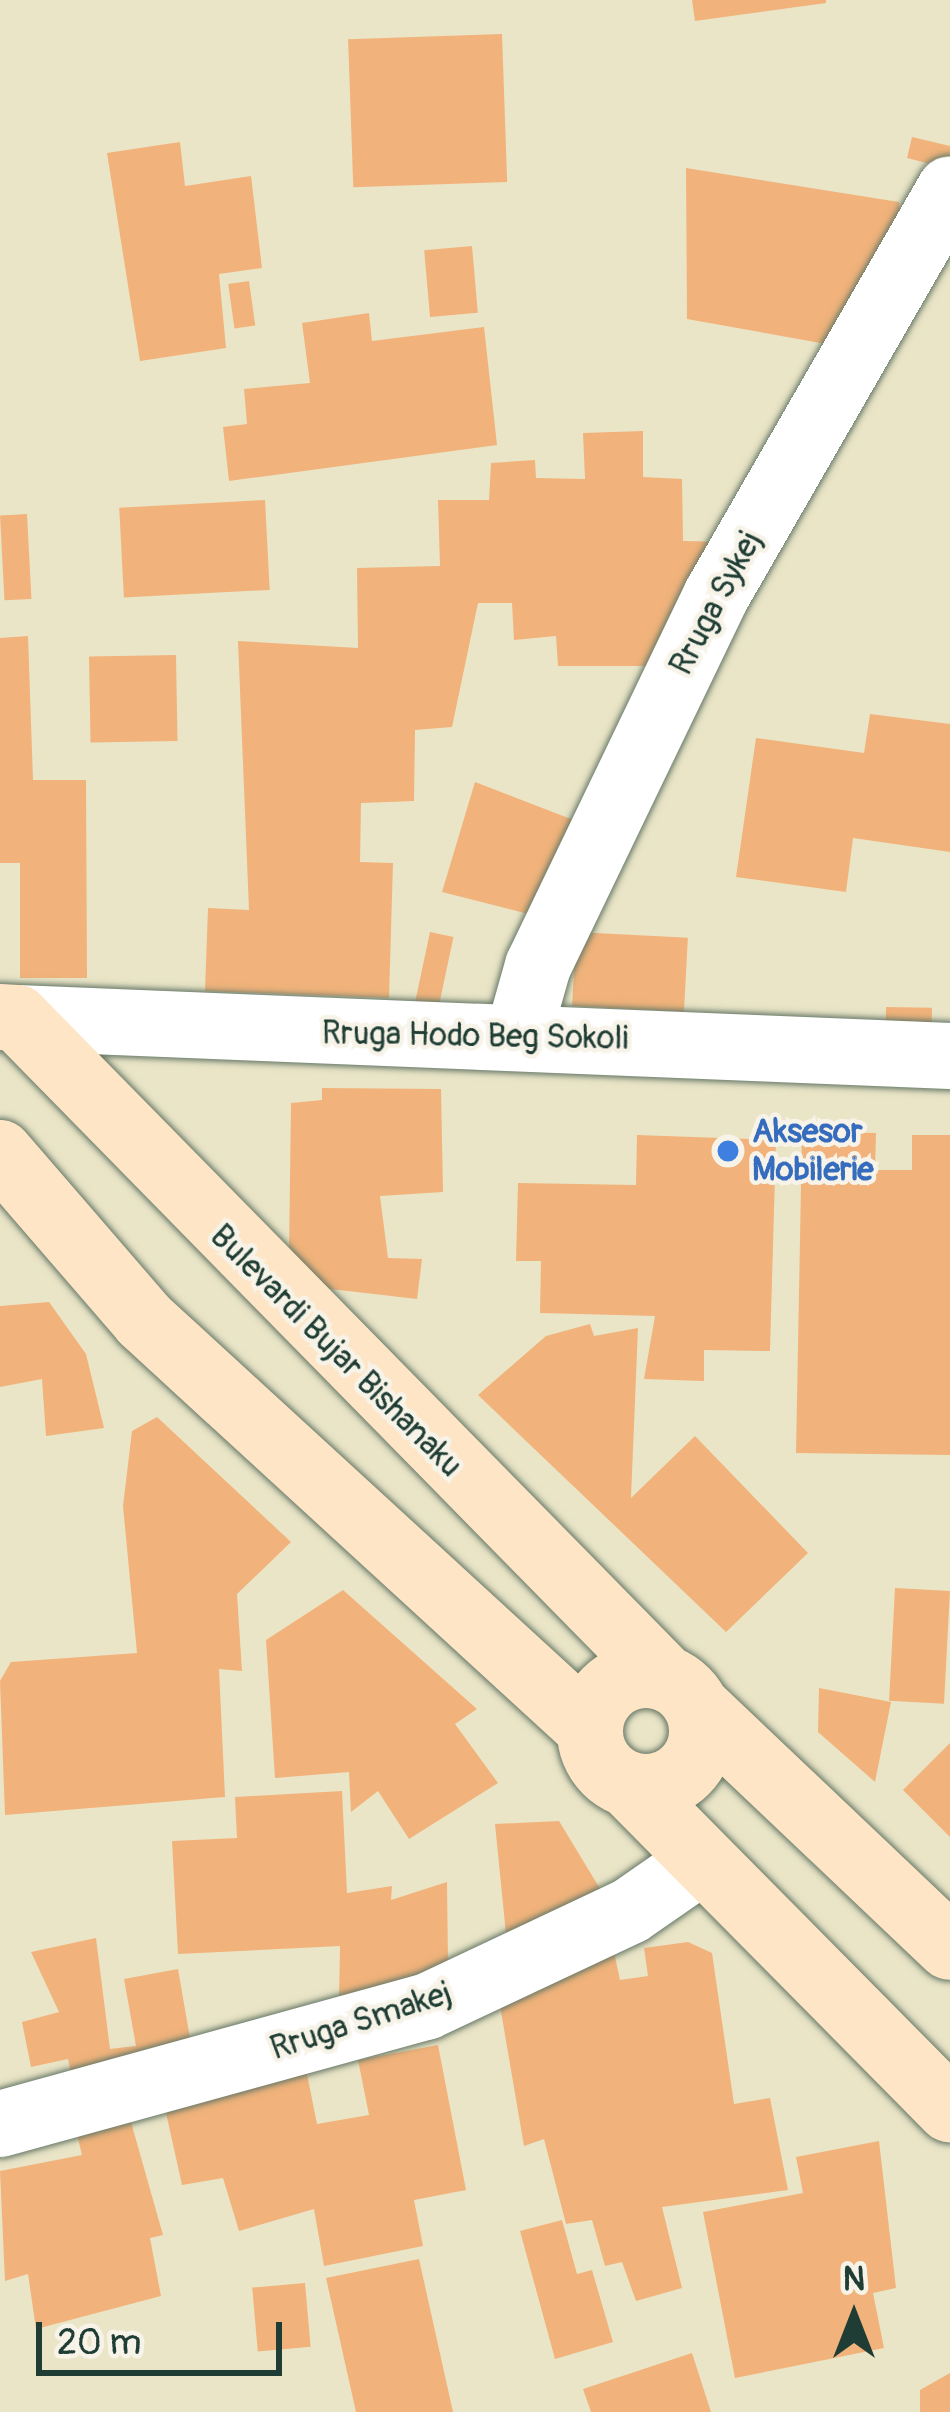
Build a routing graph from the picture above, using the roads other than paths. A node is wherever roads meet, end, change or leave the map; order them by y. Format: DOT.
graph roads {
  1 [pos="950,190"];
  2 [pos="9,1018"];
  3 [pos="519,1033"];
  4 [pos="950,1056"];
  5 [pos="0,1153"];
  6 [pos="681,1693"];
  7 [pos="589,1728"];
  8 [pos="630,1786"];
  9 [pos="698,1863"];
  10 [pos="950,1947"];
  11 [pos="950,2109"];
  12 [pos="0,2125"];
  1 -- 3 [label="street, Rruga Sykej"];
  2 -- 3 [label="street, Rruga Hodo Beg Sokoli"];
  2 -- 6 [label="main road, Bulevardi Bujar Bishanaku"];
  3 -- 4 [label="street, Rruga Hodo Beg Sokoli"];
  5 -- 7 [label="main road"];
  6 -- 7 [label="main road"];
  6 -- 8 [label="main road"];
  6 -- 10 [label="main road, Bulevardi Bujar Bishanaku"];
  7 -- 8 [label="main road"];
  8 -- 9 [label="main road"];
  9 -- 11 [label="main road"];
  9 -- 12 [label="street, Rruga Smakej"];
}
